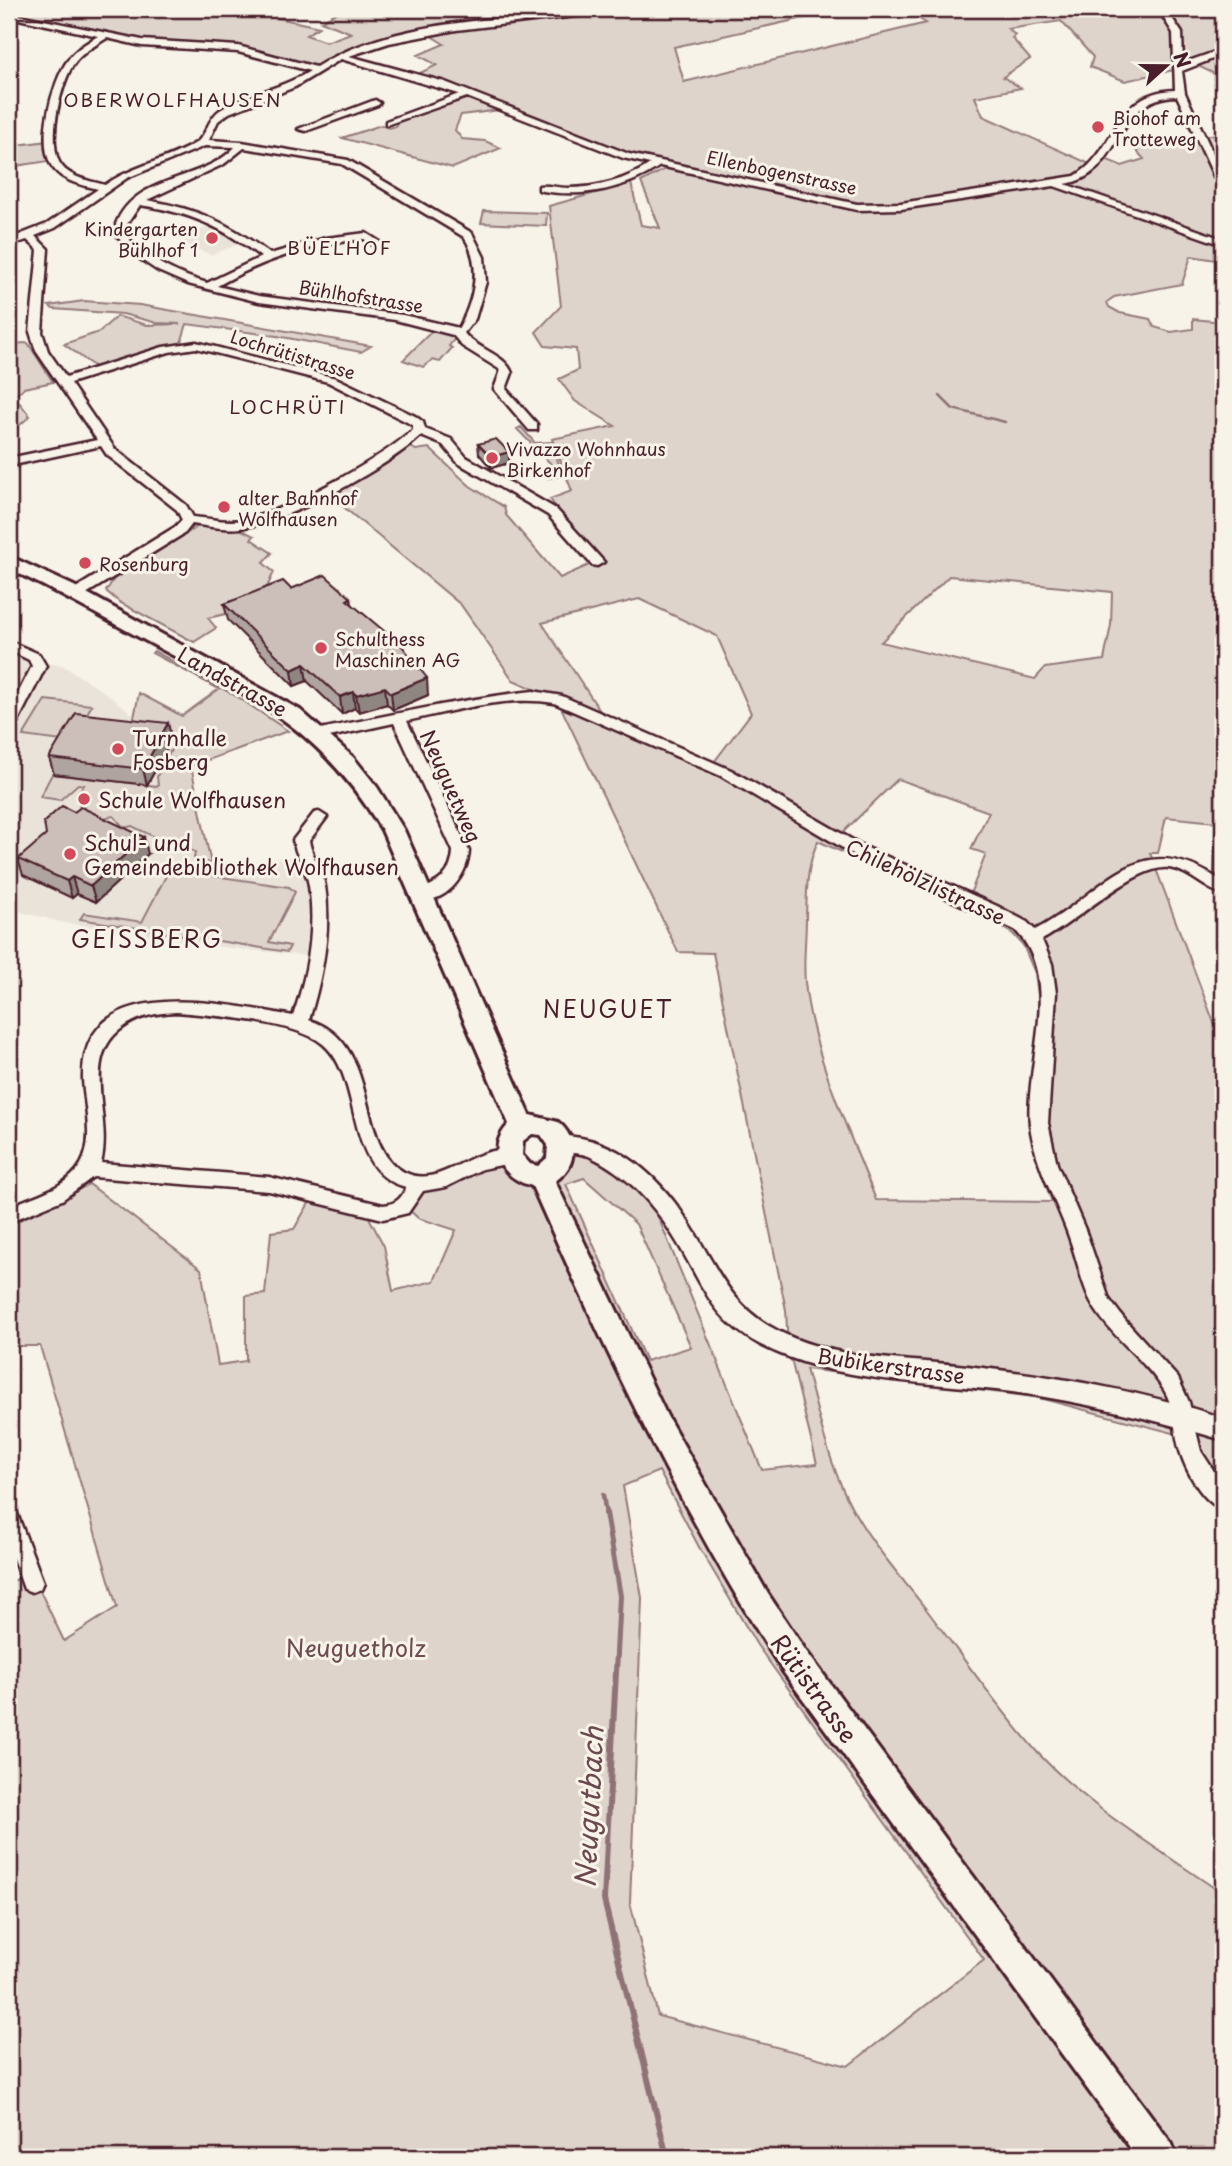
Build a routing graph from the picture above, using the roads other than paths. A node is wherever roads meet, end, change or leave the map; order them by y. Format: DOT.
graph roads {
  1 [pos="632,9"];
  2 [pos="1161,9"];
  3 [pos="9,15"];
  4 [pos="106,35"];
  5 [pos="1223,52"];
  6 [pos="340,56"];
  7 [pos="1180,67"];
  8 [pos="317,70"];
  9 [pos="1180,93"];
  10 [pos="467,94"];
  11 [pos="364,99"];
  12 [pos="375,103"];
  13 [pos="386,107"];
  14 [pos="397,111"];
  15 [pos="409,115"];
  16 [pos="389,123"];
  17 [pos="303,129"];
  18 [pos="204,142"];
  19 [pos="242,145"];
  20 [pos="658,163"];
  21 [pos="1054,183"];
  22 [pos="1223,185"];
  23 [pos="106,188"];
  24 [pos="543,188"];
  25 [pos="141,202"];
  26 [pos="29,236"];
  27 [pos="1223,242"];
  28 [pos="9,243"];
  29 [pos="380,245"];
  30 [pos="271,259"];
  31 [pos="209,286"];
  32 [pos="457,332"];
  33 [pos="62,382"];
  34 [pos="533,427"];
  35 [pos="419,431"];
  36 [pos="103,442"];
  37 [pos="9,462"];
  38 [pos="188,520"];
  39 [pos="9,562"];
  40 [pos="597,562"];
  41 [pos="76,594"];
  42 [pos="9,645"];
  43 [pos="398,717"];
  44 [pos="9,725"];
  45 [pos="320,734"];
  46 [pos="319,817"];
  47 [pos="1223,889"];
  48 [pos="422,895"];
  49 [pos="1033,938"];
  50 [pos="299,1024"];
  51 [pos="523,1127"];
  52 [pos="559,1144"];
  53 [pos="509,1157"];
  54 [pos="88,1168"];
  55 [pos="540,1175"];
  56 [pos="417,1183"];
  57 [pos="9,1215"];
  58 [pos="1182,1415"];
  59 [pos="1223,1429"];
  60 [pos="1223,1500"];
  61 [pos="9,1518"];
  62 [pos="32,1582"];
  63 [pos="1159,2157"];
  1 -- 6 [label="street"];
  2 -- 7 [label="street"];
  3 -- 4 [label="street"];
  4 -- 8 [label="street"];
  4 -- 23 [label="street"];
  5 -- 7 [label="street"];
  6 -- 8 [label="street"];
  6 -- 10 [label="street, Ellenbogenstrasse"];
  7 -- 9 [label="street"];
  8 -- 18 [label="street"];
  9 -- 21 [label="street"];
  9 -- 22 [label="street"];
  10 -- 15 [label="street"];
  10 -- 20 [label="street, Ellenbogenstrasse"];
  11 -- 12 [label="street"];
  12 -- 13 [label="street"];
  12 -- 17 [label="street"];
  14 -- 15 [label="street"];
  15 -- 16 [label="street"];
  18 -- 19 [label="street"];
  18 -- 23 [label="street"];
  19 -- 25 [label="street, Bühlhofstrasse"];
  19 -- 32 [label="street"];
  20 -- 21 [label="street, Ellenbogenstrasse"];
  20 -- 24 [label="street"];
  21 -- 27 [label="street, Ellenbogenstrasse"];
  23 -- 26 [label="street"];
  25 -- 30 [label="street"];
  25 -- 31 [label="street, Bühlhofstrasse"];
  26 -- 28 [label="street"];
  26 -- 33 [label="street"];
  29 -- 30 [label="street"];
  30 -- 31 [label="street"];
  31 -- 32 [label="street, Bühlhofstrasse"];
  32 -- 34 [label="street"];
  33 -- 35 [label="street, Lochrütistrasse"];
  33 -- 36 [label="street"];
  35 -- 38 [label="street"];
  35 -- 40 [label="street, Lochrütistrasse"];
  36 -- 37 [label="street"];
  36 -- 38 [label="street"];
  38 -- 41 [label="street"];
  39 -- 41 [label="main road, Landstrasse"];
  41 -- 45 [label="main road, Landstrasse"];
  42 -- 44 [label="street"];
  43 -- 45 [label="street, Chilehölzlistrasse"];
  43 -- 48 [label="street, Neuguetweg"];
  43 -- 49 [label="street, Chilehölzlistrasse"];
  45 -- 48 [label="main road, Landstrasse"];
  46 -- 50 [label="street"];
  47 -- 49 [label="street"];
  48 -- 51 [label="main road, Landstrasse"];
  49 -- 58 [label="street"];
  50 -- 54 [label="street"];
  50 -- 56 [label="street"];
  51 -- 52 [label="main road"];
  51 -- 53 [label="main road"];
  52 -- 55 [label="main road"];
  52 -- 58 [label="street, Bubikerstrasse"];
  53 -- 55 [label="main road"];
  53 -- 56 [label="street"];
  54 -- 56 [label="street"];
  54 -- 57 [label="street"];
  55 -- 63 [label="main road, Rütistrasse"];
  58 -- 59 [label="street, Bubikerstrasse"];
  58 -- 60 [label="street"];
  61 -- 62 [label="street"];
}
